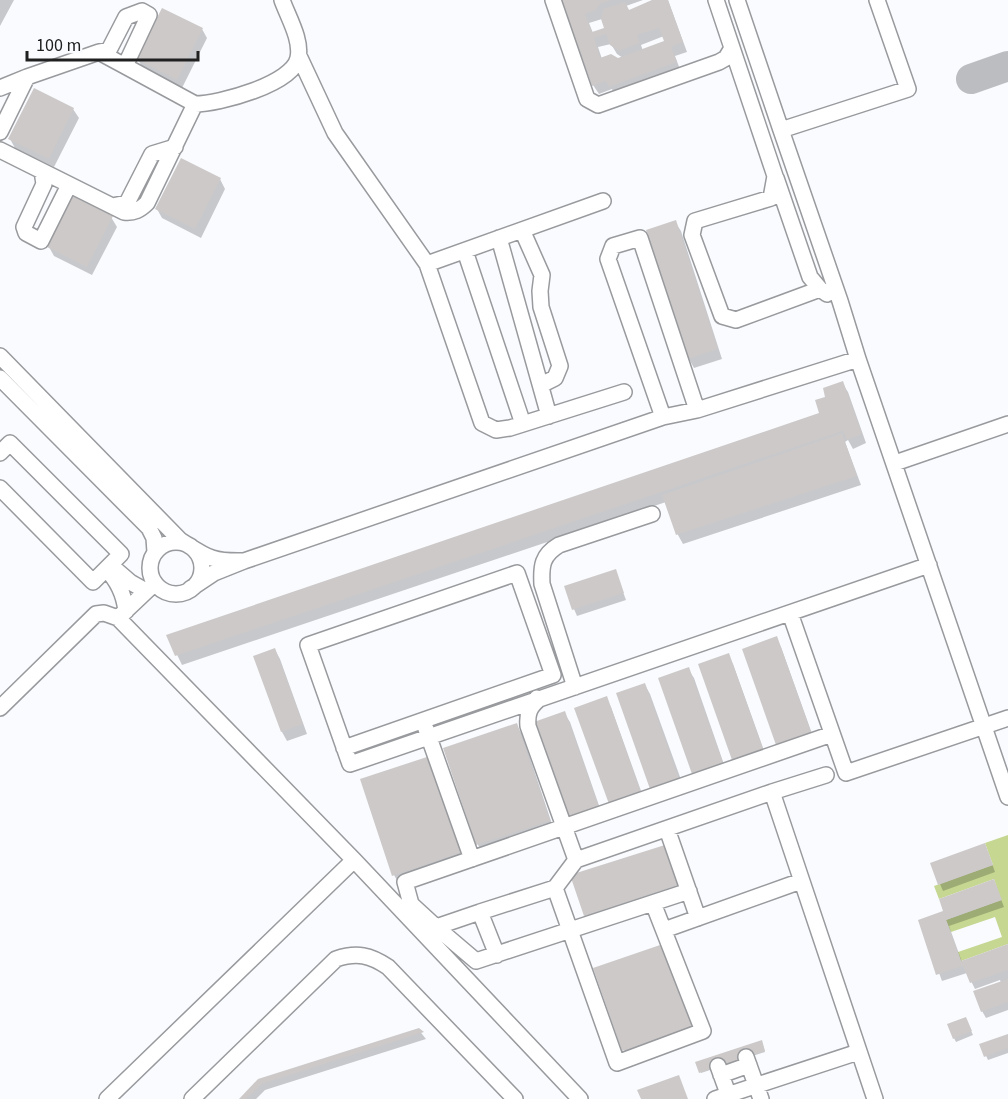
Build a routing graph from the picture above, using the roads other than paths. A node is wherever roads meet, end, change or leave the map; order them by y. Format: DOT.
graph roads {
  1 [pos="282,0"];
  2 [pos="553,0"];
  3 [pos="716,0"];
  4 [pos="737,0"];
  5 [pos="877,0"];
  6 [pos="732,48"];
  7 [pos="99,52"];
  8 [pos="299,56"];
  9 [pos="719,62"];
  10 [pos="738,65"];
  11 [pos="125,66"];
  12 [pos="27,77"];
  13 [pos="0,88"];
  14 [pos="195,104"];
  15 [pos="781,130"];
  16 [pos="0,132"];
  17 [pos="0,150"];
  18 [pos="42,171"];
  19 [pos="775,176"];
  20 [pos="69,185"];
  21 [pos="603,201"];
  22 [pos="522,230"];
  23 [pos="499,238"];
  24 [pos="465,251"];
  25 [pos="427,264"];
  26 [pos="820,289"];
  27 [pos="840,301"];
  28 [pos="0,356"];
  29 [pos="858,359"];
  30 [pos="0,378"];
  31 [pos="541,385"];
  32 [pos="624,392"];
  33 [pos="698,410"];
  34 [pos="549,416"];
  35 [pos="663,417"];
  36 [pos="523,424"];
  37 [pos="1008,424"];
  38 [pos="0,453"];
  39 [pos="895,463"];
  40 [pos="0,489"];
  41 [pos="652,514"];
  42 [pos="191,547"];
  43 [pos="155,552"];
  44 [pos="244,561"];
  45 [pos="929,565"];
  46 [pos="108,567"];
  47 [pos="151,587"];
  48 [pos="190,589"];
  49 [pos="790,613"];
  50 [pos="122,614"];
  51 [pos="530,683"];
  52 [pos="576,687"];
  53 [pos="538,700"];
  54 [pos="0,708"];
  55 [pos="1008,718"];
  56 [pos="423,720"];
  57 [pos="983,726"];
  58 [pos="832,734"];
  59 [pos="429,737"];
  60 [pos="344,747"];
  61 [pos="844,767"];
  62 [pos="772,792"];
  63 [pos="1008,797"];
  64 [pos="564,827"];
  65 [pos="667,829"];
  66 [pos="472,859"];
  67 [pos="354,860"];
  68 [pos="576,860"];
  69 [pos="801,881"];
  70 [pos="555,888"];
  71 [pos="689,891"];
  72 [pos="653,903"];
  73 [pos="480,912"];
  74 [pos="698,918"];
  75 [pos="436,927"];
  76 [pos="570,930"];
  77 [pos="664,930"];
  78 [pos="496,955"];
  79 [pos="858,1052"];
  80 [pos="758,1092"];
  81 [pos="724,1098"];
  82 [pos="107,1099"];
  83 [pos="192,1099"];
  84 [pos="515,1099"];
  85 [pos="580,1099"];
  86 [pos="875,1099"];
  1 -- 8 [label="lane"];
  2 -- 9 [label="lane"];
  3 -- 6 [label="lane"];
  4 -- 15 [label="lane"];
  5 -- 15 [label="lane"];
  6 -- 9 [label="lane"];
  6 -- 10 [label="lane"];
  7 -- 11 [label="lane"];
  7 -- 11 [label="lane"];
  7 -- 12 [label="lane"];
  8 -- 14 [label="lane"];
  8 -- 25 [label="lane"];
  9 -- 10 [label="lane"];
  10 -- 19 [label="lane"];
  11 -- 14 [label="lane"];
  12 -- 13 [label="lane"];
  12 -- 16 [label="lane"];
  14 -- 20 [label="lane"];
  15 -- 27 [label="lane"];
  17 -- 18 [label="lane"];
  18 -- 20 [label="lane"];
  18 -- 20 [label="lane"];
  19 -- 26 [label="lane"];
  19 -- 26 [label="lane"];
  21 -- 22 [label="lane"];
  22 -- 23 [label="lane"];
  22 -- 31 [label="lane"];
  23 -- 24 [label="lane"];
  23 -- 31 [label="lane"];
  24 -- 25 [label="lane"];
  24 -- 36 [label="lane"];
  25 -- 36 [label="lane"];
  26 -- 27 [label="lane"];
  27 -- 29 [label="lane"];
  28 -- 42 [label="lane"];
  29 -- 33 [label="lane"];
  29 -- 39 [label="lane"];
  30 -- 43 [label="lane"];
  31 -- 34 [label="lane"];
  32 -- 34 [label="lane"];
  33 -- 35 [label="lane"];
  33 -- 35 [label="lane"];
  34 -- 36 [label="lane"];
  35 -- 44 [label="lane"];
  37 -- 39 [label="lane"];
  38 -- 46 [label="lane"];
  39 -- 45 [label="lane"];
  40 -- 46 [label="lane"];
  41 -- 52 [label="lane"];
  42 -- 43 [label="lane"];
  42 -- 44 [label="lane"];
  42 -- 48 [label="lane"];
  43 -- 47 [label="lane"];
  44 -- 48 [label="lane"];
  45 -- 49 [label="lane"];
  45 -- 57 [label="lane"];
  46 -- 47 [label="lane"];
  46 -- 50 [label="lane"];
  47 -- 48 [label="lane"];
  47 -- 50 [label="lane"];
  49 -- 52 [label="lane"];
  49 -- 58 [label="lane"];
  50 -- 54 [label="lane"];
  50 -- 67 [label="lane"];
  51 -- 53 [label="lane"];
  51 -- 56 [label="lane"];
  51 -- 60 [label="lane"];
  52 -- 53 [label="lane"];
  53 -- 59 [label="lane"];
  53 -- 64 [label="lane"];
  55 -- 57 [label="lane"];
  56 -- 59 [label="lane"];
  56 -- 60 [label="lane"];
  57 -- 61 [label="lane"];
  57 -- 63 [label="lane"];
  58 -- 61 [label="lane"];
  58 -- 64 [label="lane"];
  59 -- 60 [label="lane"];
  59 -- 66 [label="lane"];
  61 -- 62 [label="lane"];
  62 -- 65 [label="lane"];
  62 -- 69 [label="lane"];
  64 -- 66 [label="lane"];
  64 -- 68 [label="lane"];
  65 -- 68 [label="lane"];
  65 -- 71 [label="lane"];
  66 -- 75 [label="lane"];
  67 -- 82 [label="lane"];
  67 -- 85 [label="lane"];
  68 -- 70 [label="lane"];
  69 -- 74 [label="lane"];
  69 -- 79 [label="lane"];
  70 -- 73 [label="lane"];
  70 -- 76 [label="lane"];
  71 -- 72 [label="lane"];
  71 -- 74 [label="lane"];
  72 -- 76 [label="lane"];
  72 -- 77 [label="lane"];
  73 -- 75 [label="lane"];
  73 -- 78 [label="lane"];
  74 -- 77 [label="lane"];
  75 -- 78 [label="lane"];
  76 -- 77 [label="lane"];
  76 -- 78 [label="lane"];
  79 -- 80 [label="lane"];
  79 -- 86 [label="lane"];
  80 -- 81 [label="lane"];
  80 -- 81 [label="lane"];
  83 -- 84 [label="lane"];
}
